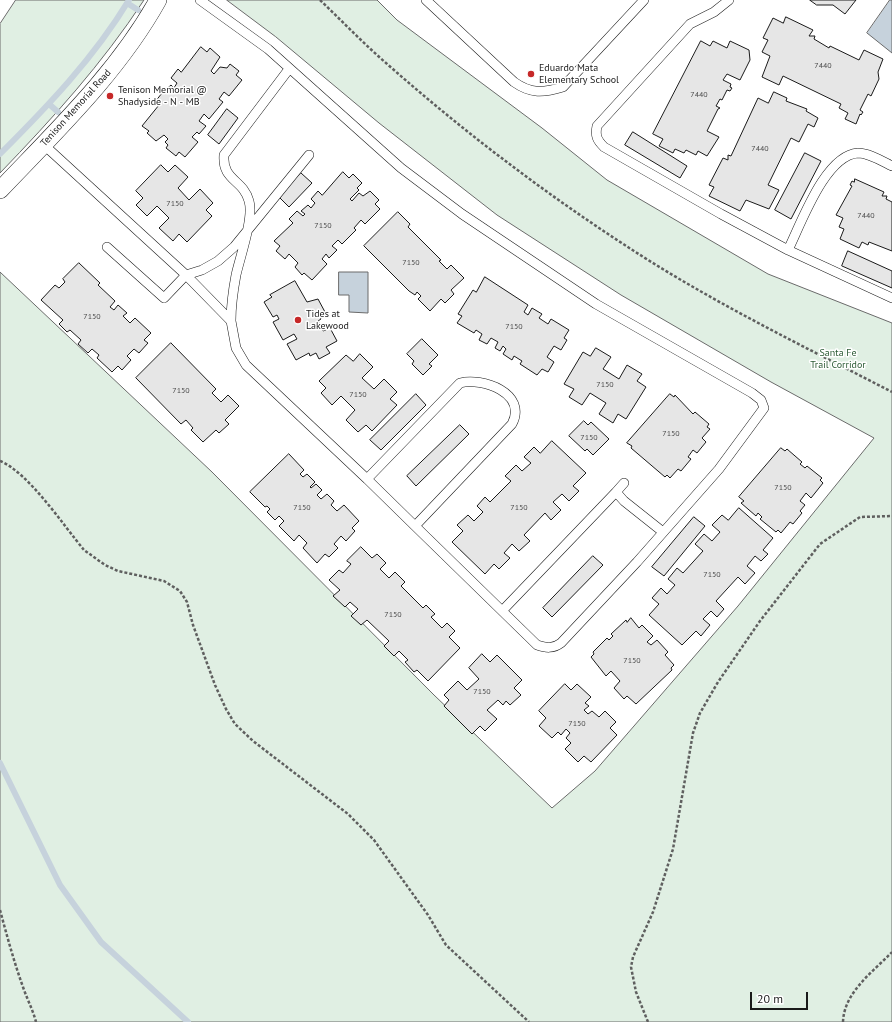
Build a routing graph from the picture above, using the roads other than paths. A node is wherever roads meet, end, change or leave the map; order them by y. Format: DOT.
graph roads {
  1 [pos="158,0"];
  2 [pos="200,0"];
  3 [pos="426,0"];
  4 [pos="644,0"];
  5 [pos="729,0"];
  6 [pos="289,69"];
  7 [pos="43,144"];
  8 [pos="309,155"];
  9 [pos="892,166"];
  10 [pos="0,190"];
  11 [pos="247,230"];
  12 [pos="107,247"];
  13 [pos="788,250"];
  14 [pos="186,275"];
  15 [pos="892,298"];
  16 [pos="231,321"];
  17 [pos="368,478"];
  18 [pos="624,483"];
  19 [pos="616,492"];
  20 [pos="415,526"];
  21 [pos="663,532"];
  22 [pos="502,611"];
  1 -- 7 [label="street, Tenison Memorial Road"];
  2 -- 6 [label="lane"];
  3 -- 4 [label="lane"];
  5 -- 13 [label="lane"];
  6 -- 11 [label="lane"];
  6 -- 21 [label="lane"];
  7 -- 10 [label="street, Tenison Memorial Road"];
  7 -- 14 [label="lane"];
  8 -- 11 [label="lane"];
  9 -- 13 [label="lane"];
  11 -- 14 [label="lane"];
  11 -- 16 [label="lane"];
  12 -- 14 [label="lane"];
  13 -- 15 [label="lane"];
  14 -- 16 [label="lane"];
  16 -- 17 [label="lane"];
  17 -- 20 [label="lane"];
  17 -- 20 [label="lane"];
  18 -- 19 [label="lane"];
  19 -- 21 [label="lane"];
  19 -- 22 [label="lane"];
  20 -- 22 [label="lane"];
  21 -- 22 [label="lane"];
}
